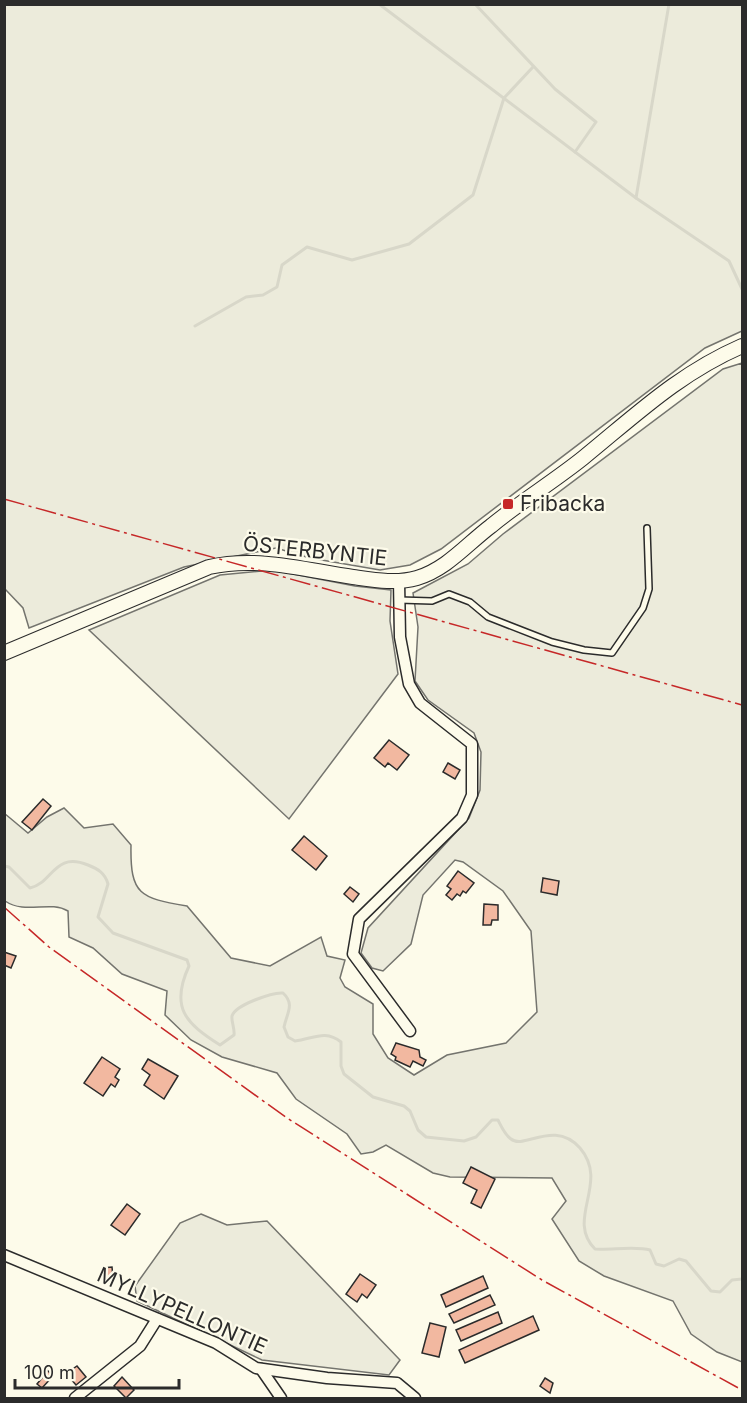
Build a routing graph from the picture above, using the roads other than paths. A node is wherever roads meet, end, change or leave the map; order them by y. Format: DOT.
graph roads {
  1 [pos="742,346"];
  2 [pos="647,528"];
  3 [pos="399,581"];
  4 [pos="399,600"];
  5 [pos="4,653"];
  6 [pos="410,1032"];
  7 [pos="4,1256"];
  8 [pos="157,1318"];
  9 [pos="261,1369"];
  10 [pos="75,1398"];
  11 [pos="281,1398"];
  12 [pos="416,1398"];
  1 -- 3 [label="street, ÖSTERBYNTIE"];
  2 -- 4 [label="lane"];
  3 -- 4 [label="street"];
  3 -- 5 [label="street, ÖSTERBYNTIE"];
  4 -- 6 [label="street"];
  7 -- 8 [label="street, MYLLYPELLONTIE"];
  8 -- 9 [label="street, MYLLYPELLONTIE"];
  8 -- 10 [label="street"];
  9 -- 11 [label="street"];
  9 -- 12 [label="street, MYLLYPELLONTIE"];
}
